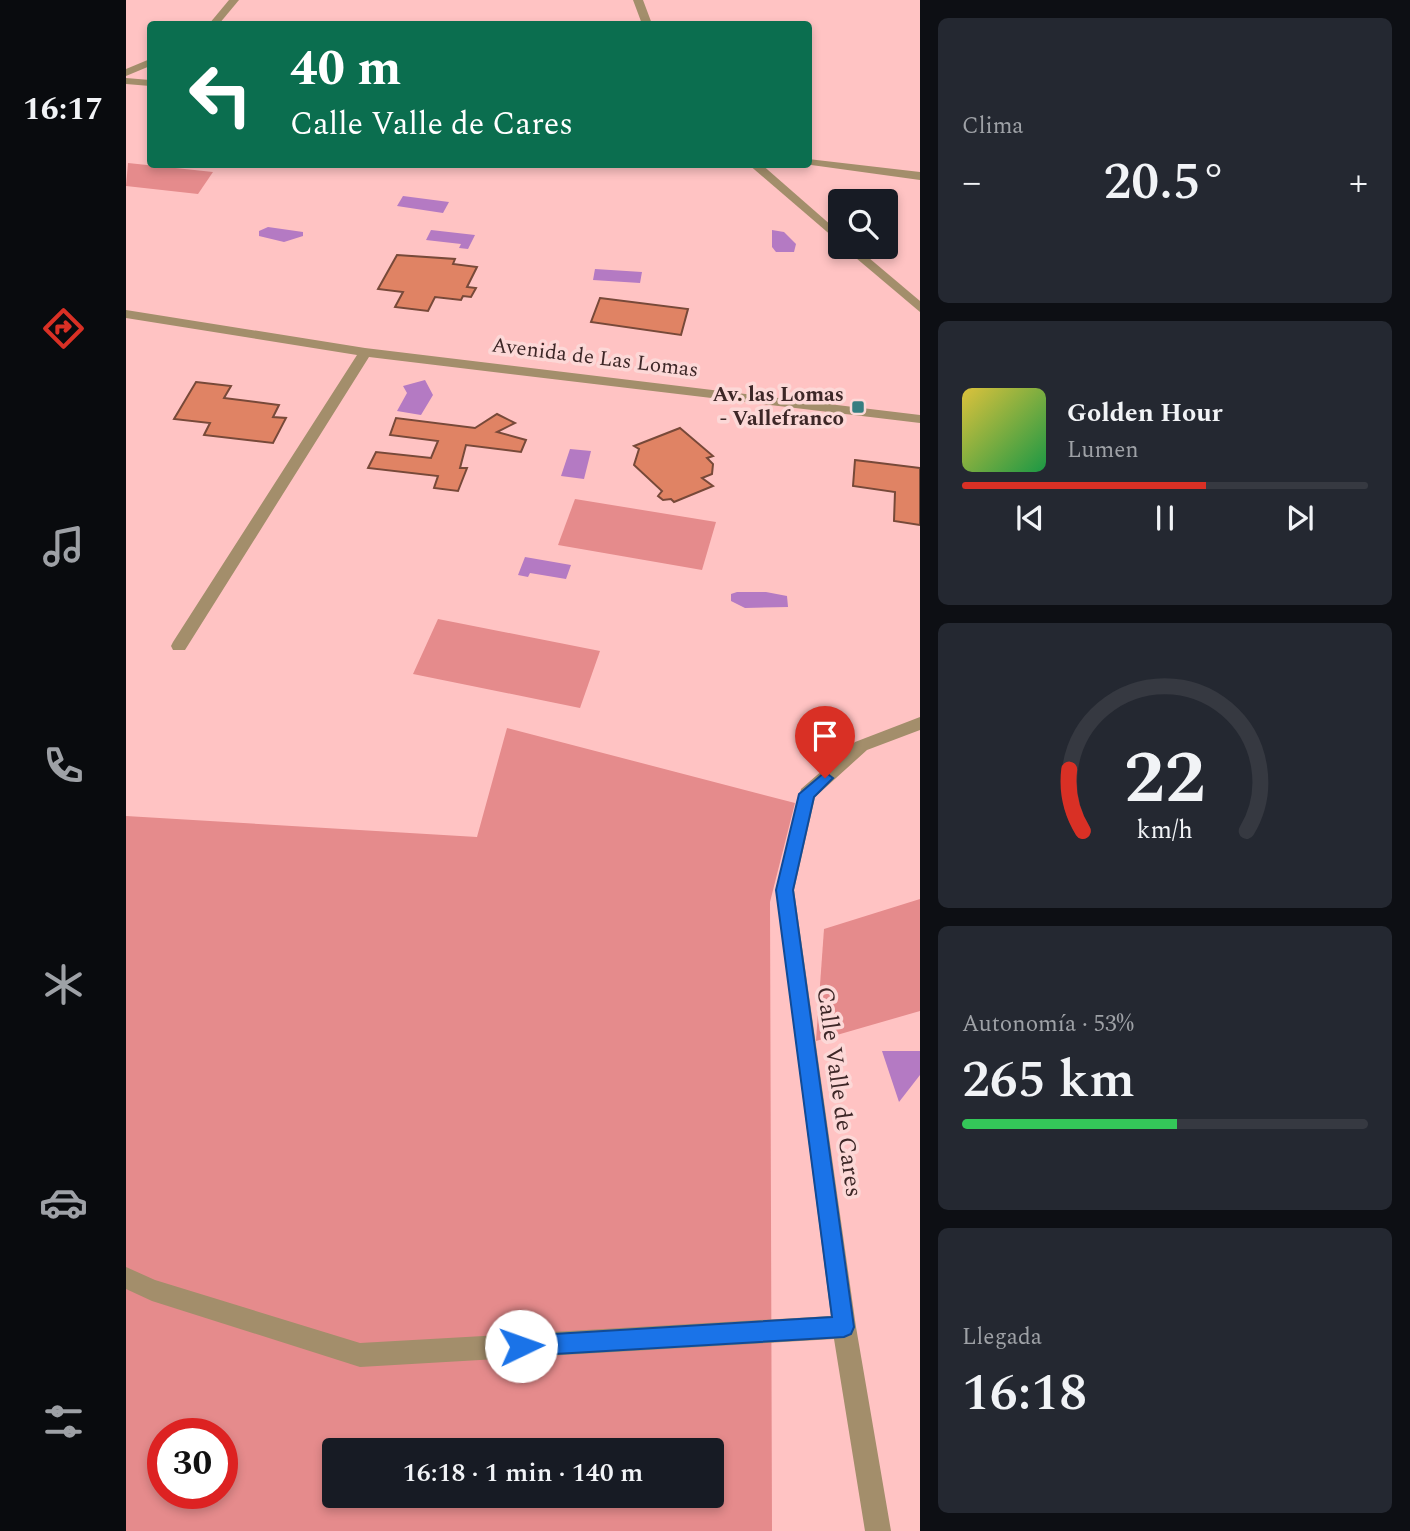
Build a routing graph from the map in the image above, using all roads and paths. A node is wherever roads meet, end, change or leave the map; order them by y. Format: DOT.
graph roads {
  1 [pos="234,0"];
  2 [pos="638,0"];
  3 [pos="217,21"];
  4 [pos="646,21"];
  5 [pos="147,64"];
  6 [pos="126,74"];
  7 [pos="126,81"];
  8 [pos="147,83"];
  9 [pos="812,162"];
  10 [pos="758,168"];
  11 [pos="920,176"];
  12 [pos="828,229"];
  13 [pos="863,259"];
  14 [pos="920,308"];
  15 [pos="126,314"];
  16 [pos="365,352"];
  17 [pos="920,413"];
  18 [pos="905,416"];
  19 [pos="920,419"];
  20 [pos="179,646"];
  21 [pos="920,723"];
  22 [pos="126,1278"];
  23 [pos="844,1327"];
  24 [pos="878,1531"];
  1 -- 3 [label="street"];
  2 -- 4 [label="street"];
  5 -- 6 [label="street"];
  7 -- 8 [label="street"];
  9 -- 11 [label="street"];
  10 -- 12 [label="street"];
  13 -- 14 [label="street"];
  15 -- 16 [label="street, Avenida de Las Lomas"];
  16 -- 18 [label="street, Avenida de Las Lomas"];
  16 -- 20 [label="street"];
  17 -- 18 [label="street, Avenida de Las Lomas"];
  18 -- 19 [label="street, Avenida de Las Lomas"];
  21 -- 23 [label="street, Calle Valle de Cares"];
  22 -- 23 [label="street"];
  23 -- 24 [label="street, Calle Valle de Cares"];
}
